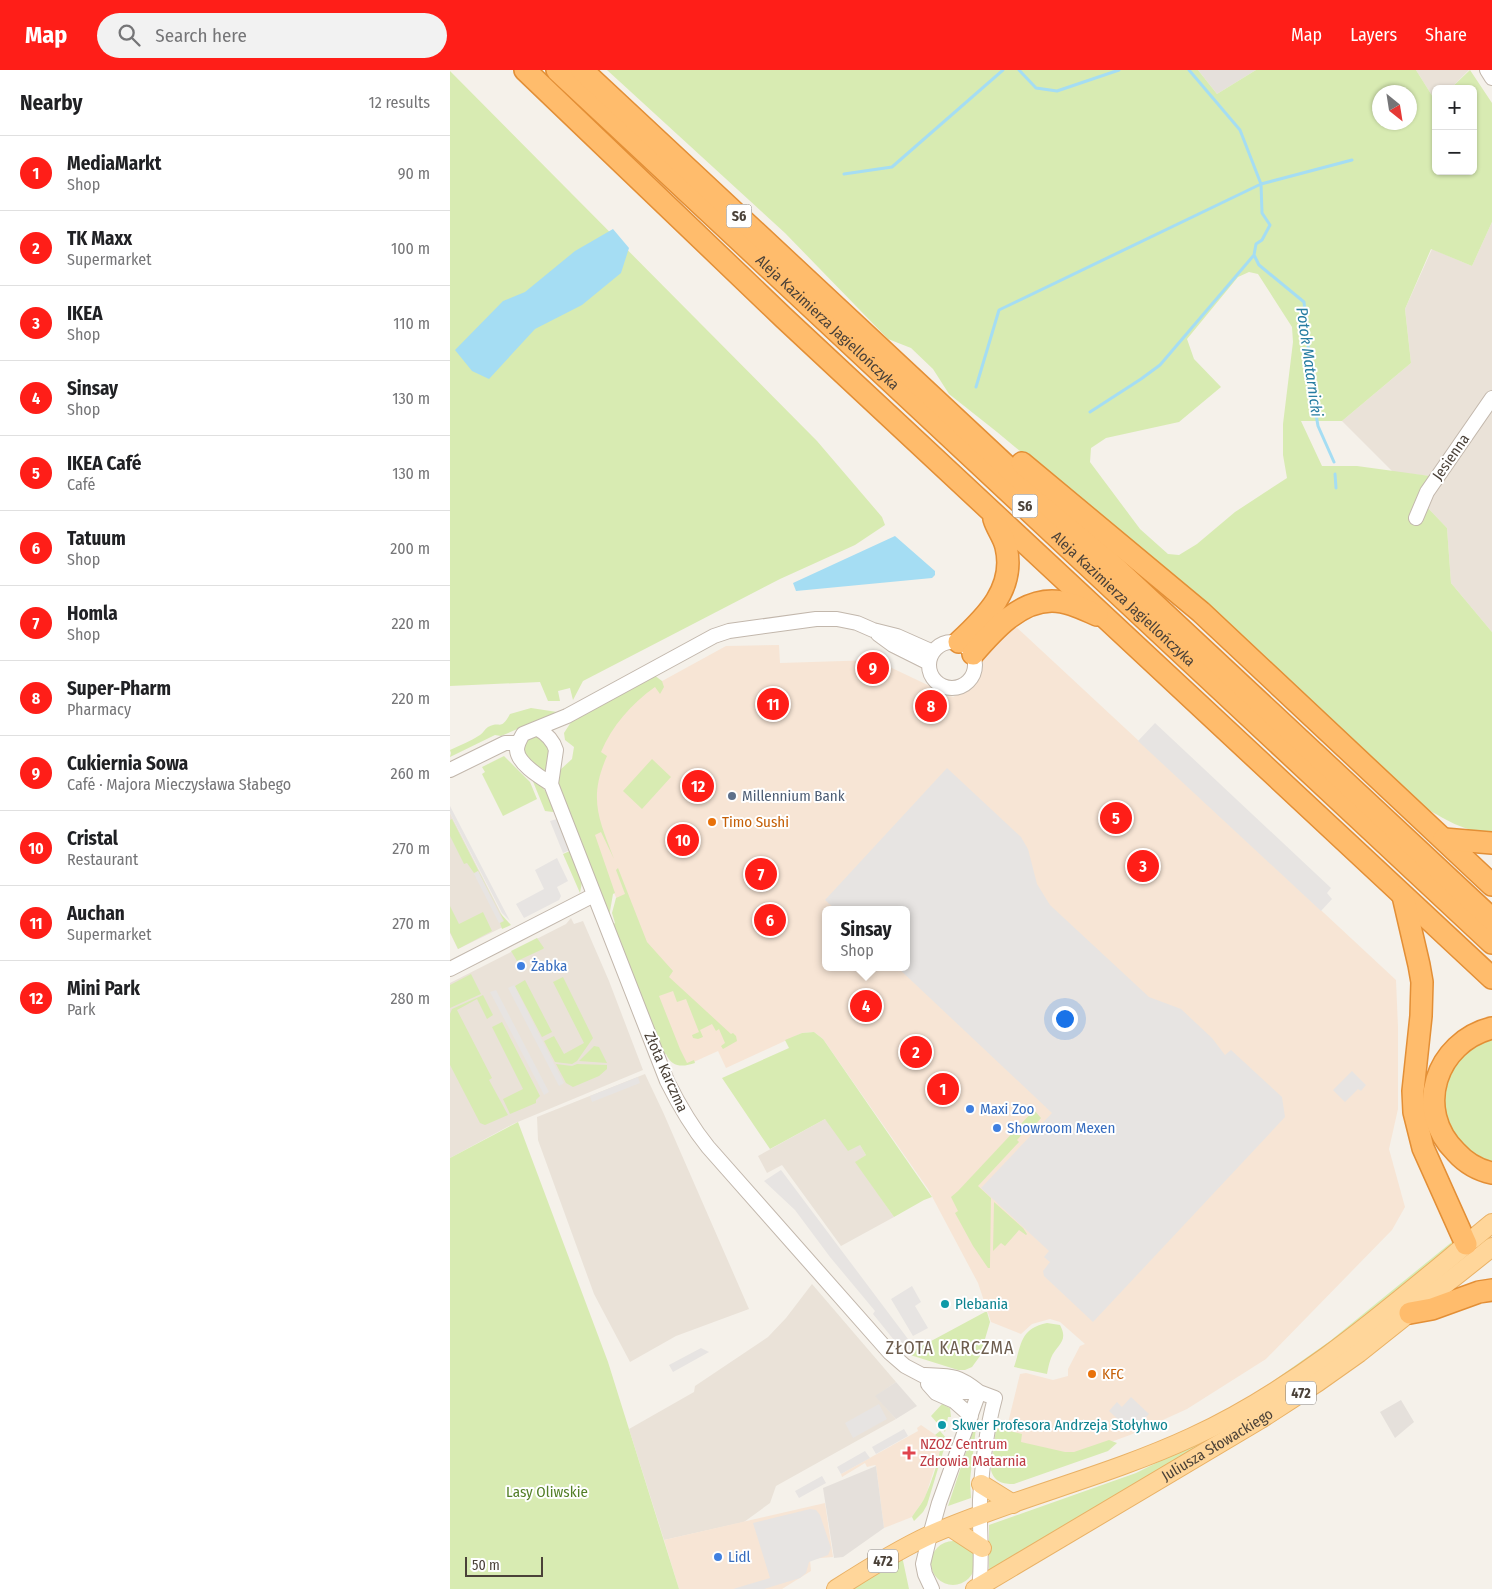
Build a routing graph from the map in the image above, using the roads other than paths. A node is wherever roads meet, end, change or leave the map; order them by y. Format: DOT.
graph roads {
  1 [pos="525,70"];
  2 [pos="558,70"];
  3 [pos="582,70"];
  4 [pos="1487,70"];
  5 [pos="1492,78"];
  6 [pos="852,323"];
  7 [pos="1492,398"];
  8 [pos="994,514"];
  9 [pos="1416,518"];
  10 [pos="1105,616"];
  11 [pos="966,648"];
  12 [pos="931,657"];
  13 [pos="567,716"];
  14 [pos="538,729"];
  15 [pos="518,743"];
  16 [pos="555,746"];
  17 [pos="450,770"];
  18 [pos="551,784"];
  19 [pos="1444,840"];
  20 [pos="1492,843"];
  21 [pos="1492,885"];
  22 [pos="594,895"];
  23 [pos="1403,896"];
  24 [pos="1492,919"];
  25 [pos="1492,943"];
  26 [pos="450,968"];
  27 [pos="1492,978"];
  28 [pos="1492,1028"];
  29 [pos="1492,1173"];
  30 [pos="1492,1223"];
  31 [pos="1466,1244"];
  32 [pos="1492,1246"];
  33 [pos="1492,1290"];
  34 [pos="1410,1313"];
  35 [pos="920,1374"];
  36 [pos="979,1392"];
  37 [pos="971,1416"];
  38 [pos="981,1484"];
  39 [pos="1013,1504"];
  40 [pos="980,1515"];
  41 [pos="950,1527"];
  42 [pos="930,1535"];
  43 [pos="982,1548"];
  44 [pos="978,1588"];
  45 [pos="836,1589"];
  46 [pos="932,1589"];
  1 -- 8 [label="highway"];
  2 -- 25 [label="highway, Aleja Kazimierza Jagiellończyka / S6"];
  3 -- 6 [label="highway, Aleja Kazimierza Jagiellończyka / S6"];
  4 -- 5 [label="street"];
  6 -- 19 [label="highway"];
  6 -- 24 [label="highway, Aleja Kazimierza Jagiellończyka / S6"];
  7 -- 9 [label="street, Jesienna"];
  8 -- 10 [label="highway"];
  8 -- 11 [label="highway"];
  10 -- 11 [label="highway"];
  10 -- 23 [label="highway"];
  11 -- 12 [label="street"];
  11 -- 12 [label="street"];
  12 -- 13 [label="street"];
  13 -- 14 [label="street"];
  13 -- 16 [label="street, Złota Karczma"];
  14 -- 15 [label="street"];
  14 -- 16 [label="street"];
  15 -- 17 [label="street"];
  15 -- 18 [label="street"];
  16 -- 18 [label="street, Złota Karczma"];
  18 -- 22 [label="street, Złota Karczma"];
  19 -- 20 [label="highway"];
  19 -- 21 [label="highway"];
  22 -- 26 [label="street"];
  22 -- 35 [label="street, Złota Karczma"];
  23 -- 27 [label="highway"];
  23 -- 31 [label="highway"];
  28 -- 29 [label="highway"];
  30 -- 31 [label="main road, Juliusza Słowackiego / 472"];
  31 -- 39 [label="main road, Juliusza Słowackiego / 472"];
  32 -- 34 [label="main road, Juliusza Słowackiego / 472"];
  33 -- 34 [label="highway"];
  34 -- 44 [label="main road, Juliusza Słowackiego / 472"];
  35 -- 36 [label="street, Złota Karczma"];
  35 -- 37 [label="street, Złota Karczma"];
  36 -- 37 [label="street"];
  36 -- 38 [label="street, Złota Karczma"];
  37 -- 42 [label="street"];
  38 -- 39 [label="main road"];
  38 -- 40 [label="street, Złota Karczma"];
  39 -- 40 [label="main road, Juliusza Słowackiego / 472"];
  40 -- 41 [label="main road, 472"];
  40 -- 43 [label="street, Złota Karczma"];
  41 -- 42 [label="main road, 472"];
  41 -- 43 [label="main road"];
  42 -- 45 [label="main road, 472"];
  42 -- 46 [label="street"];
  43 -- 44 [label="street, Złota Karczma"];
}
